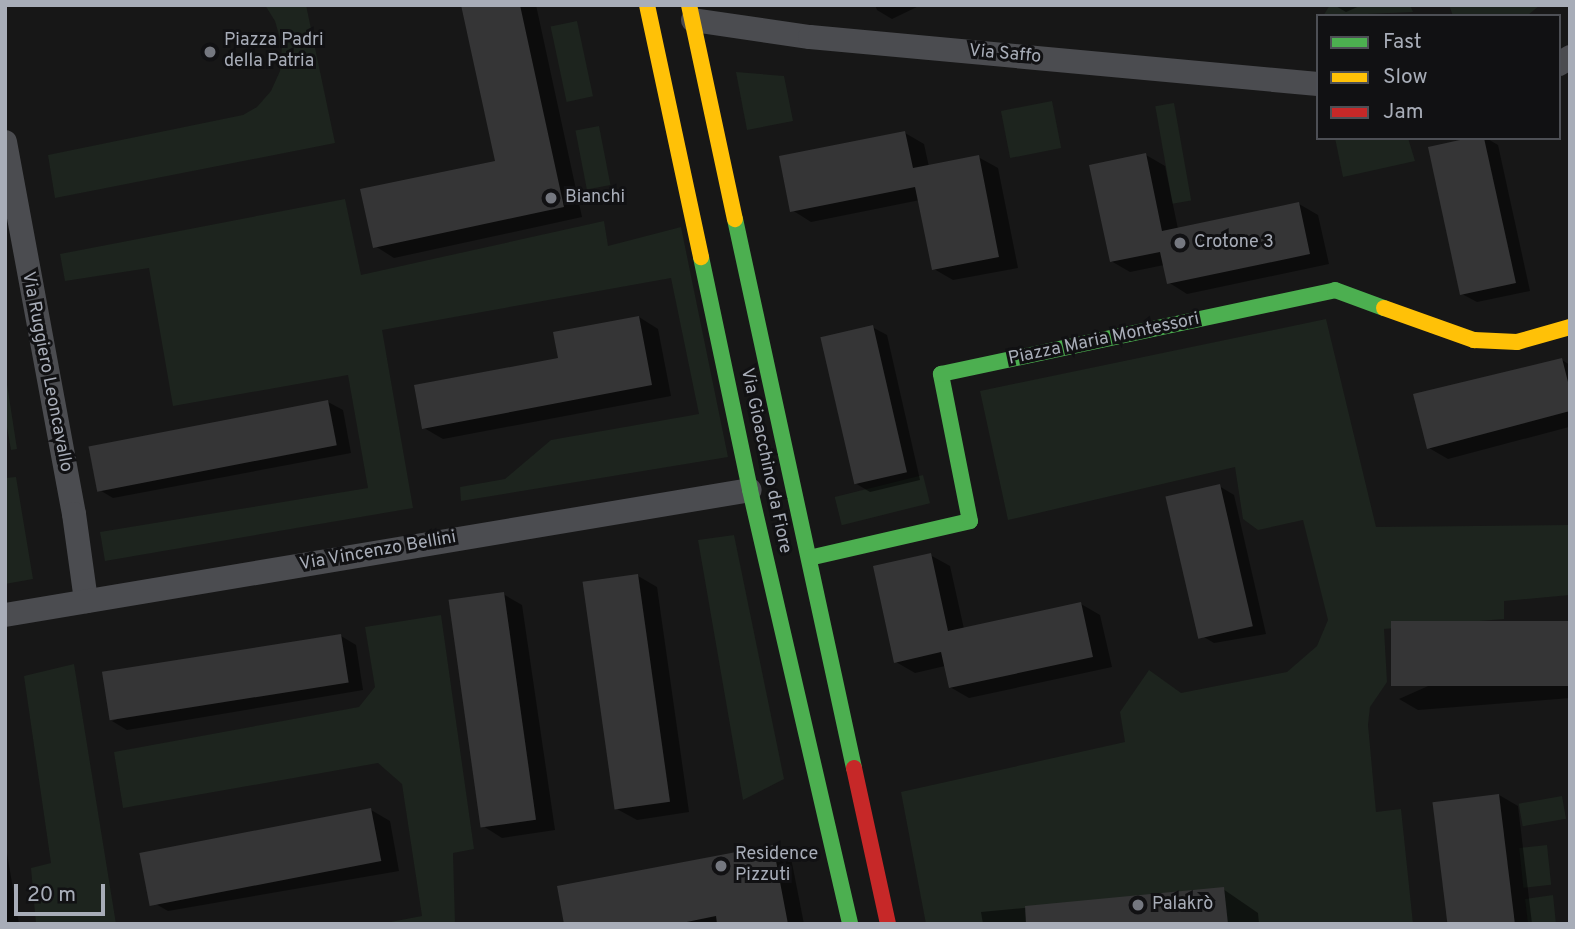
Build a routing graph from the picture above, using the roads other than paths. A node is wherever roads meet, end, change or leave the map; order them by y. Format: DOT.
graph roads {
  1 [pos="647,5"];
  2 [pos="691,13"];
  3 [pos="1316,84"];
  4 [pos="5,142"];
  5 [pos="1570,327"];
  6 [pos="750,490"];
  7 [pos="808,558"];
  8 [pos="86,601"];
  9 [pos="5,615"];
  10 [pos="850,924"];
  11 [pos="888,924"];
  1 -- 6 [label="street, Via Gioacchino da Fiore"];
  2 -- 3 [label="street, Via Saffo"];
  2 -- 7 [label="street, Via Gioacchino da Fiore"];
  4 -- 8 [label="street, Via Ruggiero Leoncavallo"];
  5 -- 7 [label="street, Piazza Maria Montessori"];
  6 -- 8 [label="street, Via Vincenzo Bellini"];
  6 -- 10 [label="street, Via Gioacchino da Fiore"];
  7 -- 11 [label="street, Via Gioacchino da Fiore"];
  8 -- 9 [label="street, Via Vincenzo Bellini"];
}
